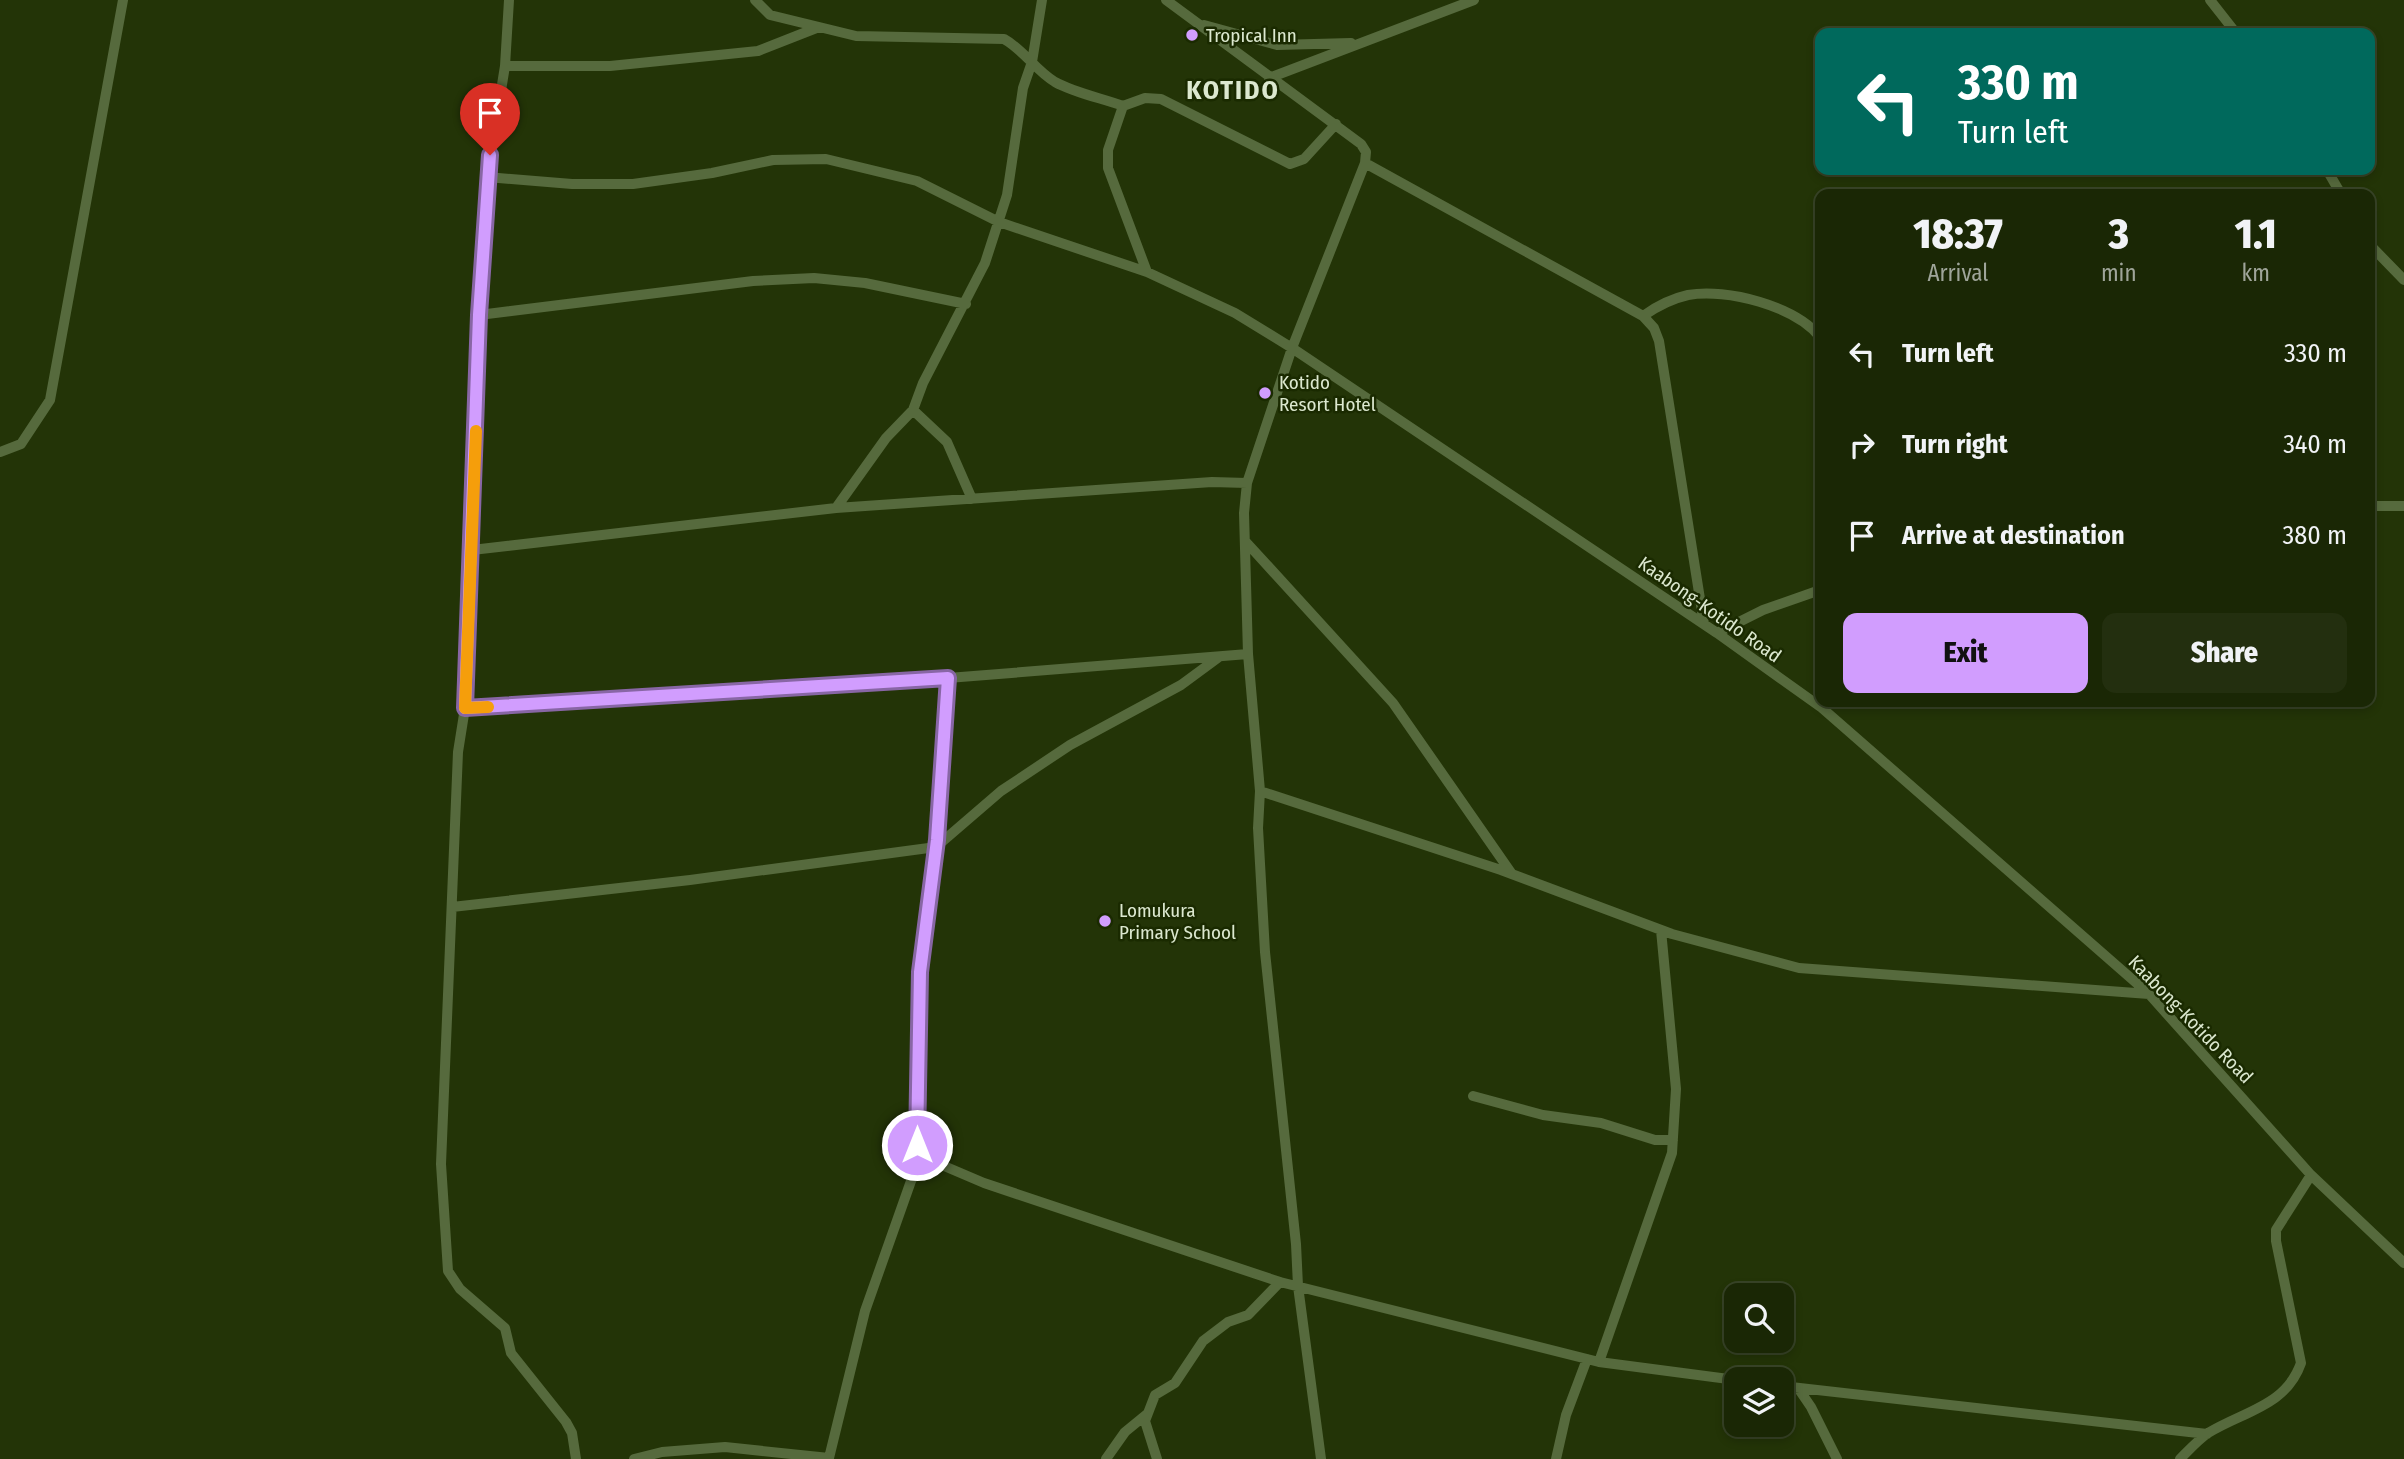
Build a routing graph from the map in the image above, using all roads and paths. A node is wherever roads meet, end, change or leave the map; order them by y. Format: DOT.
graph roads {
  1 [pos="124,0"];
  2 [pos="509,0"];
  3 [pos="755,0"];
  4 [pos="1042,0"];
  5 [pos="1166,0"];
  6 [pos="2210,0"];
  7 [pos="1469,1"];
  8 [pos="1194,21"];
  9 [pos="820,27"];
  10 [pos="2232,28"];
  11 [pos="1365,42"];
  12 [pos="1032,62"];
  13 [pos="505,66"];
  14 [pos="1269,78"];
  15 [pos="1123,106"];
  16 [pos="1336,124"];
  17 [pos="1365,163"];
  18 [pos="487,177"];
  19 [pos="999,222"];
  20 [pos="2375,250"];
  21 [pos="1147,272"];
  22 [pos="2404,280"];
  23 [pos="966,304"];
  24 [pos="479,315"];
  25 [pos="1643,316"];
  26 [pos="1815,333"];
  27 [pos="1292,348"];
  28 [pos="913,411"];
  29 [pos="0,452"];
  30 [pos="1247,483"];
  31 [pos="972,499"];
  32 [pos="2375,506"];
  33 [pos="2404,506"];
  34 [pos="836,508"];
  35 [pos="1246,542"];
  36 [pos="472,550"];
  37 [pos="1815,592"];
  38 [pos="1704,624"];
  39 [pos="1717,633"];
  40 [pos="1248,654"];
  41 [pos="1219,657"];
  42 [pos="948,678"];
  43 [pos="1815,703"];
  44 [pos="1821,707"];
  45 [pos="465,708"];
  46 [pos="1260,791"];
  47 [pos="936,847"];
  48 [pos="1513,874"];
  49 [pos="452,907"];
  50 [pos="1661,930"];
  51 [pos="2149,995"];
  52 [pos="1473,1096"];
  53 [pos="1673,1140"];
  54 [pos="923,1157"];
  55 [pos="2311,1175"];
  56 [pos="2404,1263"];
  57 [pos="1280,1282"];
  58 [pos="1297,1286"];
  59 [pos="1587,1359"];
  60 [pos="1599,1362"];
  61 [pos="1724,1378"];
  62 [pos="1794,1388"];
  63 [pos="1798,1388"];
  64 [pos="1147,1414"];
  65 [pos="2207,1434"];
  66 [pos="576,1459"];
  67 [pos="634,1459"];
  68 [pos="1106,1459"];
  69 [pos="1157,1459"];
  70 [pos="1321,1459"];
  71 [pos="1556,1459"];
  72 [pos="1837,1459"];
  73 [pos="2180,1459"];
  1 -- 29 [label="street"];
  2 -- 13 [label="street"];
  3 -- 9 [label="street"];
  4 -- 12 [label="street"];
  5 -- 8 [label="street"];
  6 -- 10 [label="street"];
  7 -- 11 [label="street"];
  8 -- 11 [label="street"];
  8 -- 14 [label="street"];
  9 -- 12 [label="street"];
  9 -- 13 [label="street"];
  11 -- 14 [label="street"];
  12 -- 15 [label="street"];
  12 -- 19 [label="street"];
  13 -- 18 [label="street"];
  14 -- 16 [label="street"];
  15 -- 16 [label="street"];
  15 -- 21 [label="street"];
  16 -- 17 [label="street"];
  17 -- 25 [label="street"];
  17 -- 27 [label="street"];
  18 -- 19 [label="street, Kaabong-Kotido Road"];
  18 -- 24 [label="street"];
  19 -- 21 [label="street, Kaabong-Kotido Road"];
  19 -- 23 [label="street"];
  20 -- 22 [label="street"];
  21 -- 27 [label="street, Kaabong-Kotido Road"];
  23 -- 24 [label="street"];
  23 -- 28 [label="street"];
  24 -- 36 [label="street"];
  25 -- 26 [label="street"];
  25 -- 38 [label="street"];
  27 -- 30 [label="street"];
  27 -- 38 [label="street, Kaabong-Kotido Road"];
  28 -- 31 [label="street"];
  28 -- 34 [label="street"];
  30 -- 31 [label="street"];
  30 -- 35 [label="street"];
  31 -- 34 [label="street"];
  32 -- 33 [label="street"];
  34 -- 36 [label="street"];
  35 -- 40 [label="street"];
  35 -- 48 [label="street"];
  36 -- 45 [label="street"];
  37 -- 39 [label="street"];
  38 -- 39 [label="street, Kaabong-Kotido Road"];
  39 -- 43 [label="street, Kaabong-Kotido Road"];
  40 -- 41 [label="street"];
  40 -- 46 [label="street"];
  41 -- 42 [label="street"];
  41 -- 47 [label="street"];
  42 -- 45 [label="street"];
  42 -- 47 [label="street"];
  44 -- 51 [label="street, Kaabong-Kotido Road"];
  45 -- 49 [label="street"];
  46 -- 48 [label="street"];
  46 -- 58 [label="street"];
  47 -- 49 [label="street"];
  47 -- 54 [label="street"];
  48 -- 50 [label="street"];
  49 -- 66 [label="street"];
  50 -- 51 [label="street"];
  50 -- 53 [label="street"];
  51 -- 55 [label="street, Kaabong-Kotido Road"];
  52 -- 53 [label="street"];
  53 -- 60 [label="street"];
  54 -- 57 [label="street"];
  54 -- 67 [label="street"];
  55 -- 56 [label="street, Kaabong-Kotido Road"];
  55 -- 65 [label="street"];
  57 -- 58 [label="street"];
  57 -- 64 [label="street"];
  58 -- 59 [label="street"];
  58 -- 70 [label="street"];
  59 -- 60 [label="street"];
  59 -- 71 [label="street"];
  60 -- 61 [label="street"];
  62 -- 63 [label="street"];
  63 -- 65 [label="street"];
  63 -- 72 [label="street"];
  64 -- 68 [label="street"];
  64 -- 69 [label="street"];
  65 -- 73 [label="street"];
}
